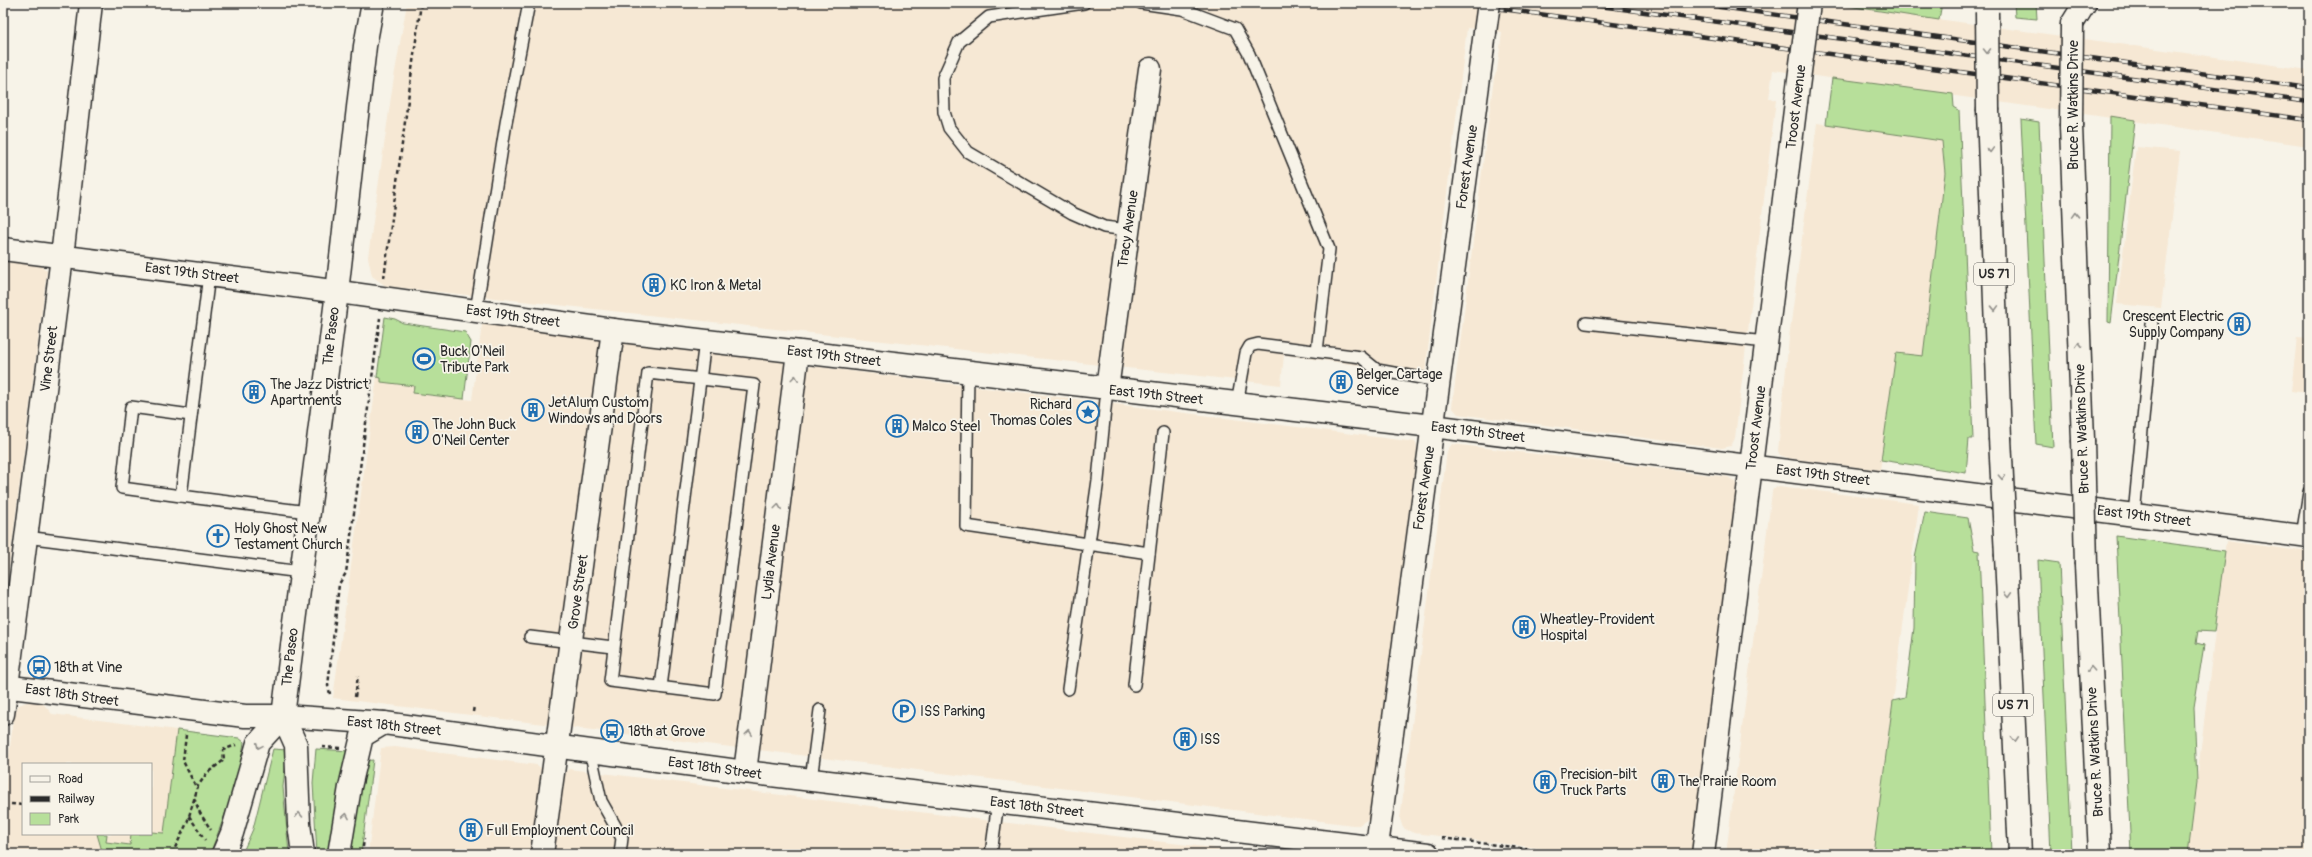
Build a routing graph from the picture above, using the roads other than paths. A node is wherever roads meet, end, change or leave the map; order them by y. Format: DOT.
graph roads {
  1 [pos="91,3"];
  2 [pos="373,3"];
  3 [pos="1084,3"];
  4 [pos="1141,3"];
  5 [pos="1489,3"];
  6 [pos="1809,3"];
  7 [pos="2085,3"];
  8 [pos="1987,7"];
  9 [pos="528,8"];
  10 [pos="2071,13"];
  11 [pos="1150,69"];
  12 [pos="1128,230"];
  13 [pos="3,250"];
  14 [pos="62,257"];
  15 [pos="209,275"];
  16 [pos="337,292"];
  17 [pos="476,311"];
  18 [pos="1586,323"];
  19 [pos="2152,324"];
  20 [pos="613,330"];
  21 [pos="705,341"];
  22 [pos="1766,342"];
  23 [pos="1317,351"];
  24 [pos="798,352"];
  25 [pos="968,372"];
  26 [pos="701,379"];
  27 [pos="1438,381"];
  28 [pos="1107,389"];
  29 [pos="1237,404"];
  30 [pos="191,416"];
  31 [pos="1432,426"];
  32 [pos="1163,433"];
  33 [pos="1752,466"];
  34 [pos="2309,492"];
  35 [pos="181,496"];
  36 [pos="308,512"];
  37 [pos="2134,515"];
  38 [pos="2306,536"];
  39 [pos="26,537"];
  40 [pos="1087,544"];
  41 [pos="1149,553"];
  42 [pos="301,572"];
  43 [pos="530,637"];
  44 [pos="571,642"];
  45 [pos="613,647"];
  46 [pos="1134,685"];
  47 [pos="5,686"];
  48 [pos="661,687"];
  49 [pos="1068,689"];
  50 [pos="820,710"];
  51 [pos="3,714"];
  52 [pos="283,716"];
  53 [pos="384,723"];
  54 [pos="557,746"];
  55 [pos="590,750"];
  56 [pos="744,772"];
  57 [pos="811,780"];
  58 [pos="998,802"];
  59 [pos="1376,851"];
  60 [pos="2100,851"];
  61 [pos="223,854"];
  62 [pos="303,854"];
  63 [pos="339,854"];
  64 [pos="542,854"];
  65 [pos="620,854"];
  66 [pos="991,854"];
  67 [pos="1428,854"];
  68 [pos="1703,854"];
  69 [pos="2020,854"];
  1 -- 14 [label="main road, Vine Street"];
  2 -- 16 [label="main road, The Paseo"];
  3 -- 12 [label="lane"];
  4 -- 23 [label="lane"];
  5 -- 27 [label="main road, Forest Avenue, bridge"];
  6 -- 22 [label="main road, Troost Avenue, bridge"];
  7 -- 10 [label="main road"];
  8 -- 69 [label="main road, US 71, one-way, bridge"];
  9 -- 17 [label="lane"];
  60 -- 10 [label="main road, Bruce R. Watkins Drive, one-way, bridge"];
  11 -- 12 [label="main road, Tracy Avenue"];
  12 -- 28 [label="main road, Tracy Avenue"];
  13 -- 14 [label="main road, East 19th Street"];
  14 -- 15 [label="main road, East 19th Street"];
  14 -- 39 [label="main road, Vine Street"];
  15 -- 16 [label="main road, East 19th Street"];
  15 -- 30 [label="lane"];
  16 -- 17 [label="main road, East 19th Street"];
  16 -- 36 [label="main road, The Paseo"];
  17 -- 20 [label="main road, East 19th Street"];
  18 -- 22 [label="lane"];
  19 -- 37 [label="lane"];
  20 -- 21 [label="main road, East 19th Street"];
  20 -- 44 [label="main road, Grove Street"];
  21 -- 24 [label="main road, East 19th Street"];
  21 -- 26 [label="lane"];
  22 -- 33 [label="main road, Troost Avenue"];
  23 -- 27 [label="lane"];
  23 -- 29 [label="lane"];
  24 -- 25 [label="main road, East 19th Street"];
  56 -- 24 [label="main road, Lydia Avenue, one-way"];
  25 -- 28 [label="main road, East 19th Street"];
  25 -- 40 [label="lane"];
  26 -- 45 [label="lane"];
  26 -- 48 [label="lane"];
  26 -- 48 [label="lane"];
  27 -- 31 [label="main road, Forest Avenue"];
  28 -- 29 [label="main road, East 19th Street"];
  28 -- 40 [label="lane"];
  29 -- 31 [label="main road, East 19th Street"];
  30 -- 35 [label="lane"];
  30 -- 35 [label="lane"];
  31 -- 33 [label="main road, East 19th Street"];
  31 -- 59 [label="main road, Forest Avenue"];
  32 -- 41 [label="lane"];
  33 -- 37 [label="main road, East 19th Street"];
  33 -- 68 [label="main road, Troost Avenue"];
  34 -- 38 [label="lane"];
  35 -- 36 [label="lane"];
  36 -- 42 [label="main road, The Paseo"];
  37 -- 38 [label="main road, East 19th Street"];
  39 -- 42 [label="lane"];
  39 -- 47 [label="main road, Vine Street"];
  40 -- 41 [label="lane"];
  40 -- 49 [label="lane"];
  41 -- 46 [label="lane"];
  42 -- 52 [label="main road, The Paseo"];
  43 -- 44 [label="lane"];
  44 -- 45 [label="lane"];
  44 -- 54 [label="main road, Grove Street"];
  45 -- 48 [label="lane"];
  47 -- 51 [label="main road, Vine Street"];
  47 -- 52 [label="main road, East 18th Street"];
  50 -- 57 [label="lane"];
  52 -- 53 [label="main road, East 18th Street"];
  52 -- 61 [label="main road, one-way"];
  62 -- 52 [label="main road, one-way"];
  53 -- 54 [label="main road, East 18th Street"];
  63 -- 53 [label="main road, one-way"];
  54 -- 55 [label="main road, East 18th Street"];
  54 -- 64 [label="main road, Grove Street"];
  55 -- 56 [label="main road, East 18th Street"];
  55 -- 65 [label="lane"];
  56 -- 57 [label="main road, East 18th Street"];
  57 -- 58 [label="main road, East 18th Street"];
  58 -- 59 [label="main road, East 18th Street"];
  58 -- 66 [label="lane"];
  59 -- 67 [label="main road, East 18th Street"];
}
